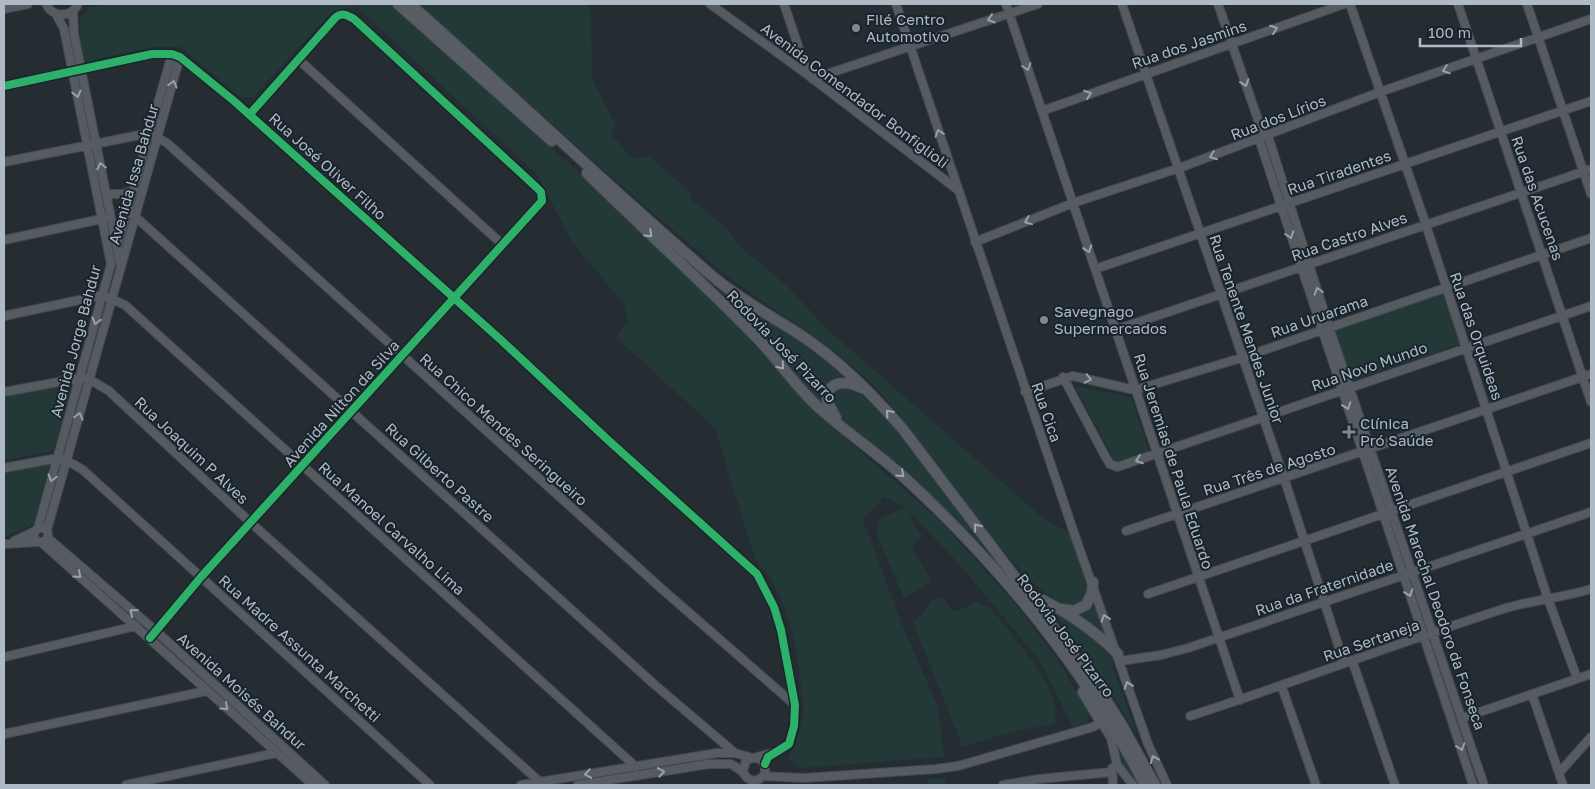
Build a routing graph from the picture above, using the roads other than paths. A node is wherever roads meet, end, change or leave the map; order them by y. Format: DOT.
graph roads {
  1 [pos="28,4"];
  2 [pos="46,4"];
  3 [pos="78,4"];
  4 [pos="398,4"];
  5 [pos="410,4"];
  6 [pos="784,4"];
  7 [pos="896,4"];
  8 [pos="1006,4"];
  9 [pos="1038,4"];
  10 [pos="1122,4"];
  11 [pos="1218,4"];
  12 [pos="1344,4"];
  13 [pos="1350,4"];
  14 [pos="1458,4"];
  15 [pos="1527,4"];
  16 [pos="715,5"];
  17 [pos="4,9"];
  18 [pos="73,11"];
  19 [pos="1010,13"];
  20 [pos="56,14"];
  21 [pos="1591,19"];
  22 [pos="1538,38"];
  23 [pos="1231,44"];
  24 [pos="910,45"];
  25 [pos="176,55"];
  26 [pos="298,59"];
  27 [pos="1476,60"];
  28 [pos="80,69"];
  29 [pos="72,71"];
  30 [pos="1146,73"];
  31 [pos="810,77"];
  32 [pos="4,86"];
  33 [pos="1380,92"];
  34 [pos="1591,101"];
  35 [pos="1563,110"];
  36 [pos="1042,111"];
  37 [pos="250,114"];
  38 [pos="1501,131"];
  39 [pos="154,135"];
  40 [pos="1263,137"];
  41 [pos="92,145"];
  42 [pos="4,162"];
  43 [pos="1405,163"];
  44 [pos="928,167"];
  45 [pos="1177,169"];
  46 [pos="1587,170"];
  47 [pos="954,179"];
  48 [pos="134,190"];
  49 [pos="958,191"];
  50 [pos="1522,192"];
  51 [pos="107,194"];
  52 [pos="1591,194"];
  53 [pos="1073,203"];
  54 [pos="1290,204"];
  55 [pos="1281,207"];
  56 [pos="128,210"];
  57 [pos="136,215"];
  58 [pos="107,218"];
  59 [pos="1426,224"];
  60 [pos="1200,235"];
  61 [pos="1591,238"];
  62 [pos="4,240"];
  63 [pos="975,242"];
  64 [pos="503,245"];
  65 [pos="117,250"];
  66 [pos="1543,254"];
  67 [pos="111,264"];
  68 [pos="1309,264"];
  69 [pos="121,265"];
  70 [pos="1300,267"];
  71 [pos="1095,269"];
  72 [pos="1446,287"];
  73 [pos="103,295"];
  74 [pos="1221,295"];
  75 [pos="113,298"];
  76 [pos="455,299"];
  77 [pos="1591,306"];
  78 [pos="1563,315"];
  79 [pos="4,316"];
  80 [pos="1325,328"];
  81 [pos="1115,330"];
  82 [pos="1466,346"];
  83 [pos="402,356"];
  84 [pos="1241,358"];
  85 [pos="1587,375"];
  86 [pos="80,378"];
  87 [pos="89,378"];
  88 [pos="1063,378"];
  89 [pos="1346,388"];
  90 [pos="1136,390"];
  91 [pos="4,392"];
  92 [pos="869,392"];
  93 [pos="1025,392"];
  94 [pos="1591,402"];
  95 [pos="1488,409"];
  96 [pos="352,412"];
  97 [pos="1262,417"];
  98 [pos="846,430"];
  99 [pos="1591,443"];
  100 [pos="1371,449"];
  101 [pos="1363,452"];
  102 [pos="1157,454"];
  103 [pos="58,458"];
  104 [pos="66,460"];
  105 [pos="302,467"];
  106 [pos="4,468"];
  107 [pos="1508,470"];
  108 [pos="1284,479"];
  109 [pos="1392,511"];
  110 [pos="1591,512"];
  111 [pos="1178,514"];
  112 [pos="1383,514"];
  113 [pos="250,522"];
  114 [pos="37,530"];
  115 [pos="1126,531"];
  116 [pos="1528,534"];
  117 [pos="44,538"];
  118 [pos="1305,541"];
  119 [pos="7,543"];
  120 [pos="1412,572"];
  121 [pos="1403,575"];
  122 [pos="201,577"];
  123 [pos="1198,577"];
  124 [pos="1008,582"];
  125 [pos="1093,582"];
  126 [pos="1591,589"];
  127 [pos="1028,593"];
  128 [pos="1148,594"];
  129 [pos="1548,599"];
  130 [pos="1325,601"];
  131 [pos="1058,608"];
  132 [pos="136,626"];
  133 [pos="156,631"];
  134 [pos="1434,633"];
  135 [pos="1424,636"];
  136 [pos="150,638"];
  137 [pos="1219,639"];
  138 [pos="4,657"];
  139 [pos="1119,657"];
  140 [pos="1352,660"];
  141 [pos="1344,663"];
  142 [pos="1591,674"];
  143 [pos="1577,678"];
  144 [pos="1282,687"];
  145 [pos="206,691"];
  146 [pos="1532,694"];
  147 [pos="1240,700"];
  148 [pos="795,705"];
  149 [pos="1190,716"];
  150 [pos="1462,718"];
  151 [pos="1101,722"];
  152 [pos="4,734"];
  153 [pos="1591,737"];
  154 [pos="1112,749"];
  155 [pos="776,752"];
  156 [pos="276,753"];
  157 [pos="735,753"];
  158 [pos="753,757"];
  159 [pos="636,767"];
  160 [pos="743,772"];
  161 [pos="1112,772"];
  162 [pos="1559,773"];
  163 [pos="763,775"];
  164 [pos="540,782"];
  165 [pos="750,782"];
  166 [pos="1039,782"];
  167 [pos="126,785"];
  168 [pos="313,785"];
  169 [pos="325,785"];
  170 [pos="430,785"];
  171 [pos="521,785"];
  172 [pos="578,785"];
  173 [pos="1003,785"];
  174 [pos="1113,785"];
  175 [pos="1133,785"];
  176 [pos="1146,785"];
  177 [pos="1155,785"];
  178 [pos="1167,785"];
  179 [pos="1316,785"];
  180 [pos="1395,785"];
  181 [pos="1473,785"];
  182 [pos="1484,785"];
  183 [pos="1563,785"];
  1 -- 17 [label="street"];
  2 -- 20 [label="street"];
  3 -- 18 [label="street"];
  4 -- 98 [label="main road, Rodovia José Pizarro, one-way"];
  5 -- 92 [label="main road, Rodovia José Pizarro"];
  6 -- 31 [label="street"];
  7 -- 24 [label="street, Rua Cica"];
  8 -- 19 [label="street, Rua Jeremias de Paula Eduardo"];
  9 -- 19 [label="street"];
  10 -- 30 [label="street, Rua Tenente Mendes Junior"];
  11 -- 23 [label="street, Avenida Marechal Deodoro da Fonseca"];
  23 -- 12 [label="street, Rua dos Jasmins, one-way"];
  13 -- 33 [label="street, Rua das Orquideas"];
  14 -- 27 [label="street, Rua das Acucenas"];
  15 -- 22 [label="street"];
  16 -- 31 [label="street, Avenida Comendador Bonfiglioli"];
  18 -- 20 [label="street"];
  18 -- 28 [label="street, Avenida Jorge Bahdur"];
  19 -- 24 [label="street, one-way"];
  19 -- 36 [label="street, Rua Jeremias de Paula Eduardo, one-way"];
  20 -- 29 [label="street, Avenida Jorge Bahdur"];
  21 -- 22 [label="street, Rua dos Lírios"];
  22 -- 27 [label="street, Rua dos Lírios"];
  22 -- 35 [label="street"];
  23 -- 30 [label="street, Rua dos Jasmins"];
  23 -- 40 [label="street, Avenida Marechal Deodoro da Fonseca, one-way"];
  24 -- 31 [label="street"];
  47 -- 24 [label="street, Rua Cica, one-way"];
  25 -- 28 [label="street"];
  25 -- 37 [label="street, Rua José Oliver Filho"];
  25 -- 39 [label="street, Avenida Issa Bahdur"];
  26 -- 37 [label="street"];
  26 -- 64 [label="street"];
  26 -- 64 [label="street, Avenida Nilton da Silva"];
  27 -- 33 [label="street, Rua dos Lírios, one-way"];
  27 -- 38 [label="street, Rua das Acucenas"];
  28 -- 29 [label="street"];
  28 -- 41 [label="street, Avenida Jorge Bahdur"];
  29 -- 32 [label="street"];
  29 -- 41 [label="street, Avenida Jorge Bahdur, one-way"];
  36 -- 30 [label="street, Rua dos Jasmins, one-way"];
  30 -- 45 [label="street, Rua Tenente Mendes Junior"];
  31 -- 44 [label="street, Avenida Comendador Bonfiglioli"];
  33 -- 40 [label="street, Rua dos Lírios"];
  33 -- 43 [label="street, Rua das Orquideas"];
  34 -- 35 [label="street, Rua Tiradentes"];
  35 -- 38 [label="street, Rua Tiradentes"];
  35 -- 46 [label="street"];
  36 -- 53 [label="street, Rua Jeremias de Paula Eduardo"];
  37 -- 76 [label="street, Rua José Oliver Filho"];
  38 -- 43 [label="street, Rua Tiradentes"];
  38 -- 50 [label="street, Rua das Acucenas"];
  39 -- 41 [label="street"];
  39 -- 48 [label="street, Avenida Issa Bahdur"];
  39 -- 57 [label="street, Avenida Issa Bahdur"];
  39 -- 83 [label="street, Rua Chico Mendes Seringueiro"];
  40 -- 45 [label="street, Rua dos Lírios, one-way"];
  40 -- 54 [label="street, Avenida Marechal Deodoro da Fonseca"];
  40 -- 55 [label="street, Avenida Marechal Deodoro da Fonseca"];
  41 -- 42 [label="street"];
  51 -- 41 [label="street, Avenida Jorge Bahdur, one-way"];
  41 -- 58 [label="street, Avenida Jorge Bahdur"];
  43 -- 54 [label="street, Rua Tiradentes"];
  43 -- 59 [label="street, Rua das Orquideas"];
  44 -- 47 [label="street"];
  44 -- 49 [label="street, Avenida Comendador Bonfiglioli"];
  45 -- 53 [label="street, Rua dos Lírios"];
  45 -- 60 [label="street, Rua Tenente Mendes Junior"];
  46 -- 50 [label="street, Rua Castro Alves"];
  46 -- 52 [label="street"];
  47 -- 49 [label="street, Rua Cica"];
  48 -- 51 [label="street"];
  48 -- 56 [label="street, Avenida Issa Bahdur"];
  49 -- 63 [label="street, Rua Cica"];
  50 -- 59 [label="street, Rua Castro Alves"];
  50 -- 66 [label="street, Rua das Acucenas"];
  51 -- 58 [label="street, Avenida Jorge Bahdur"];
  53 -- 63 [label="street, Rua dos Lírios, one-way"];
  53 -- 71 [label="street, Rua Jeremias de Paula Eduardo, one-way"];
  54 -- 55 [label="street, Rua Tiradentes"];
  54 -- 68 [label="street, Avenida Marechal Deodoro da Fonseca"];
  55 -- 60 [label="street, Rua Tiradentes"];
  55 -- 70 [label="street, Avenida Marechal Deodoro da Fonseca, one-way"];
  56 -- 57 [label="street, Rua Gilberto Pastre"];
  56 -- 65 [label="street, Avenida Issa Bahdur"];
  57 -- 69 [label="street, Avenida Issa Bahdur"];
  57 -- 96 [label="street, Rua Gilberto Pastre"];
  58 -- 62 [label="street"];
  58 -- 65 [label="street, Avenida Jorge Bahdur"];
  58 -- 67 [label="street, Avenida Jorge Bahdur"];
  59 -- 68 [label="street, Rua Castro Alves"];
  59 -- 72 [label="street, Rua das Orquideas"];
  60 -- 71 [label="street, Rua Tiradentes"];
  60 -- 74 [label="street, Rua Tenente Mendes Junior"];
  61 -- 66 [label="street, Rua Uruarama"];
  63 -- 93 [label="street, Rua Cica"];
  64 -- 76 [label="street, Avenida Nilton da Silva"];
  65 -- 67 [label="street, Avenida Issa Bahdur"];
  65 -- 69 [label="street, Avenida Jorge Bahdur"];
  66 -- 72 [label="street, Rua Uruarama"];
  66 -- 78 [label="street, Rua das Acucenas"];
  67 -- 73 [label="street, Avenida Jorge Bahdur"];
  68 -- 70 [label="street, Rua Castro Alves"];
  80 -- 68 [label="street, Avenida Marechal Deodoro da Fonseca, one-way"];
  69 -- 75 [label="street, Avenida Issa Bahdur"];
  70 -- 74 [label="street, Rua Castro Alves"];
  70 -- 80 [label="street, Avenida Marechal Deodoro da Fonseca"];
  71 -- 81 [label="street, Rua Jeremias de Paula Eduardo"];
  72 -- 80 [label="street, Rua Uruarama"];
  72 -- 82 [label="street, Rua das Orquideas"];
  73 -- 75 [label="street, Rua Manoel Carvalho Lima"];
  73 -- 79 [label="street"];
  73 -- 86 [label="street, Avenida Jorge Bahdur, one-way"];
  74 -- 81 [label="street, Rua Castro Alves"];
  74 -- 84 [label="street, Rua Tenente Mendes Junior"];
  75 -- 87 [label="street, Avenida Issa Bahdur"];
  75 -- 105 [label="street, Rua Manoel Carvalho Lima"];
  76 -- 83 [label="street, Avenida Nilton da Silva"];
  76 -- 148 [label="street, Rua José Oliver Filho"];
  77 -- 78 [label="street, Rua Novo Mundo"];
  78 -- 82 [label="street, Rua Novo Mundo"];
  78 -- 85 [label="street, Rua das Acucenas"];
  80 -- 84 [label="street, Rua Uruarama"];
  80 -- 89 [label="street, Avenida Marechal Deodoro da Fonseca"];
  81 -- 90 [label="street, Rua Jeremias de Paula Eduardo"];
  82 -- 89 [label="street, Rua Novo Mundo"];
  82 -- 95 [label="street, Rua das Orquideas"];
  83 -- 96 [label="street, Avenida Nilton da Silva"];
  83 -- 148 [label="street, Rua Chico Mendes Seringueiro"];
  84 -- 90 [label="street, Rua Uruarama"];
  84 -- 97 [label="street, Rua Tenente Mendes Junior"];
  85 -- 94 [label="street, Rua das Acucenas"];
  85 -- 95 [label="street, Rua Três de Agosto"];
  86 -- 87 [label="street"];
  86 -- 91 [label="street"];
  86 -- 103 [label="street, Avenida Jorge Bahdur"];
  104 -- 87 [label="street, Avenida Issa Bahdur, one-way"];
  87 -- 113 [label="street, Rua Joaquim P Alves"];
  88 -- 90 [label="street, Rua Uruarama, one-way"];
  88 -- 93 [label="street, Rua Uruarama"];
  102 -- 88 [label="street, Rua Novo Mundo, one-way"];
  89 -- 97 [label="street, Rua Novo Mundo"];
  89 -- 100 [label="street, Avenida Marechal Deodoro da Fonseca"];
  89 -- 101 [label="street, Avenida Marechal Deodoro da Fonseca, one-way"];
  90 -- 102 [label="street, Rua Jeremias de Paula Eduardo"];
  92 -- 98 [label="main road"];
  127 -- 92 [label="main road, Rodovia José Pizarro, one-way"];
  93 -- 125 [label="street, Rua Cica"];
  95 -- 100 [label="street, Rua Três de Agosto"];
  95 -- 107 [label="street, Rua das Orquideas"];
  96 -- 105 [label="street, Avenida Nilton da Silva"];
  96 -- 157 [label="street, Rua Gilberto Pastre"];
  97 -- 102 [label="street, Rua Novo Mundo"];
  97 -- 108 [label="street, Rua Tenente Mendes Junior"];
  98 -- 124 [label="main road, Rodovia José Pizarro, one-way"];
  99 -- 107 [label="street"];
  100 -- 101 [label="street, Rua Três de Agosto"];
  100 -- 109 [label="street, Avenida Marechal Deodoro da Fonseca"];
  101 -- 108 [label="street, Rua Três de Agosto"];
  101 -- 112 [label="street, Avenida Marechal Deodoro da Fonseca"];
  102 -- 111 [label="street, Rua Jeremias de Paula Eduardo"];
  103 -- 104 [label="street, Rua Madre Assunta Marchetti"];
  103 -- 106 [label="street"];
  103 -- 114 [label="street, Avenida Jorge Bahdur, one-way"];
  104 -- 117 [label="street, Avenida Issa Bahdur"];
  104 -- 122 [label="street, Rua Madre Assunta Marchetti"];
  105 -- 113 [label="street, Avenida Nilton da Silva"];
  105 -- 159 [label="street, Rua Manoel Carvalho Lima"];
  107 -- 109 [label="street"];
  107 -- 116 [label="street, Rua das Orquideas"];
  108 -- 111 [label="street, Rua Três de Agosto"];
  108 -- 118 [label="street, Rua Tenente Mendes Junior"];
  109 -- 112 [label="street"];
  109 -- 120 [label="street, Avenida Marechal Deodoro da Fonseca"];
  110 -- 116 [label="street, Rua da Fraternidade"];
  111 -- 115 [label="street, Rua Três de Agosto"];
  111 -- 123 [label="street, Rua Jeremias de Paula Eduardo"];
  112 -- 118 [label="street"];
  112 -- 121 [label="street, Avenida Marechal Deodoro da Fonseca"];
  113 -- 122 [label="street, Avenida Nilton da Silva"];
  113 -- 164 [label="street, Rua Joaquim P Alves"];
  114 -- 117 [label="street"];
  114 -- 117 [label="street"];
  114 -- 119 [label="street"];
  116 -- 120 [label="street, Rua da Fraternidade"];
  116 -- 129 [label="street, Rua das Orquideas"];
  117 -- 119 [label="street"];
  117 -- 132 [label="street, Avenida Moisés Bahdur, one-way"];
  133 -- 117 [label="street, Avenida Moisés Bahdur, one-way"];
  118 -- 123 [label="street"];
  118 -- 130 [label="street, Rua Tenente Mendes Junior"];
  120 -- 121 [label="street, Rua da Fraternidade"];
  120 -- 134 [label="street, Avenida Marechal Deodoro da Fonseca"];
  121 -- 130 [label="street, Rua da Fraternidade"];
  121 -- 135 [label="street, Avenida Marechal Deodoro da Fonseca, one-way"];
  122 -- 133 [label="street, Avenida Nilton da Silva"];
  122 -- 170 [label="street, Rua Madre Assunta Marchetti"];
  123 -- 128 [label="street"];
  123 -- 137 [label="street, Rua Jeremias de Paula Eduardo"];
  124 -- 151 [label="main road"];
  124 -- 176 [label="main road, Rodovia José Pizarro"];
  125 -- 131 [label="main road"];
  139 -- 125 [label="street, Rua Cica, one-way"];
  126 -- 129 [label="street, Rua Sertaneja"];
  127 -- 131 [label="main road"];
  127 -- 177 [label="main road, Rodovia José Pizarro"];
  129 -- 134 [label="street, Rua Sertaneja"];
  129 -- 143 [label="street, Rua das Orquideas"];
  130 -- 137 [label="street, Rua da Fraternidade"];
  130 -- 141 [label="street, Rua Tenente Mendes Junior"];
  131 -- 139 [label="main road"];
  132 -- 136 [label="street, Avenida Moisés Bahdur"];
  132 -- 138 [label="street"];
  133 -- 136 [label="street, Avenida Nilton da Silva"];
  133 -- 169 [label="street, Avenida Moisés Bahdur"];
  134 -- 135 [label="street, Rua Sertaneja"];
  134 -- 150 [label="street, Avenida Marechal Deodoro da Fonseca"];
  135 -- 140 [label="street, Rua Sertaneja"];
  135 -- 181 [label="street, Avenida Marechal Deodoro da Fonseca, one-way"];
  136 -- 145 [label="street, Avenida Moisés Bahdur"];
  137 -- 139 [label="street, Rua da Fraternidade"];
  137 -- 147 [label="street, Rua Jeremias de Paula Eduardo"];
  178 -- 139 [label="street, Rua Cica, one-way"];
  140 -- 141 [label="street, Rua Sertaneja"];
  140 -- 180 [label="street"];
  141 -- 144 [label="street, Rua Sertaneja"];
  142 -- 143 [label="street"];
  143 -- 146 [label="street"];
  144 -- 147 [label="street, Rua Sertaneja"];
  144 -- 179 [label="street"];
  145 -- 152 [label="street"];
  145 -- 156 [label="street, Avenida Moisés Bahdur, one-way"];
  146 -- 150 [label="street"];
  146 -- 162 [label="street"];
  147 -- 149 [label="street, Rua Sertaneja"];
  148 -- 155 [label="street, Rua José Oliver Filho"];
  150 -- 182 [label="street, Avenida Marechal Deodoro da Fonseca"];
  151 -- 154 [label="street"];
  151 -- 163 [label="street"];
  153 -- 162 [label="street"];
  154 -- 161 [label="street"];
  154 -- 175 [label="street"];
  155 -- 158 [label="street"];
  155 -- 163 [label="street, Rua José Oliver Filho"];
  156 -- 167 [label="street"];
  156 -- 168 [label="street, Avenida Moisés Bahdur"];
  157 -- 158 [label="street"];
  157 -- 159 [label="street"];
  158 -- 160 [label="street"];
  158 -- 163 [label="street"];
  159 -- 164 [label="street, one-way"];
  160 -- 165 [label="street"];
  172 -- 160 [label="street, one-way"];
  161 -- 166 [label="street"];
  161 -- 174 [label="street"];
  162 -- 183 [label="street"];
  163 -- 165 [label="street"];
  164 -- 171 [label="street"];
  166 -- 173 [label="street"];
}
